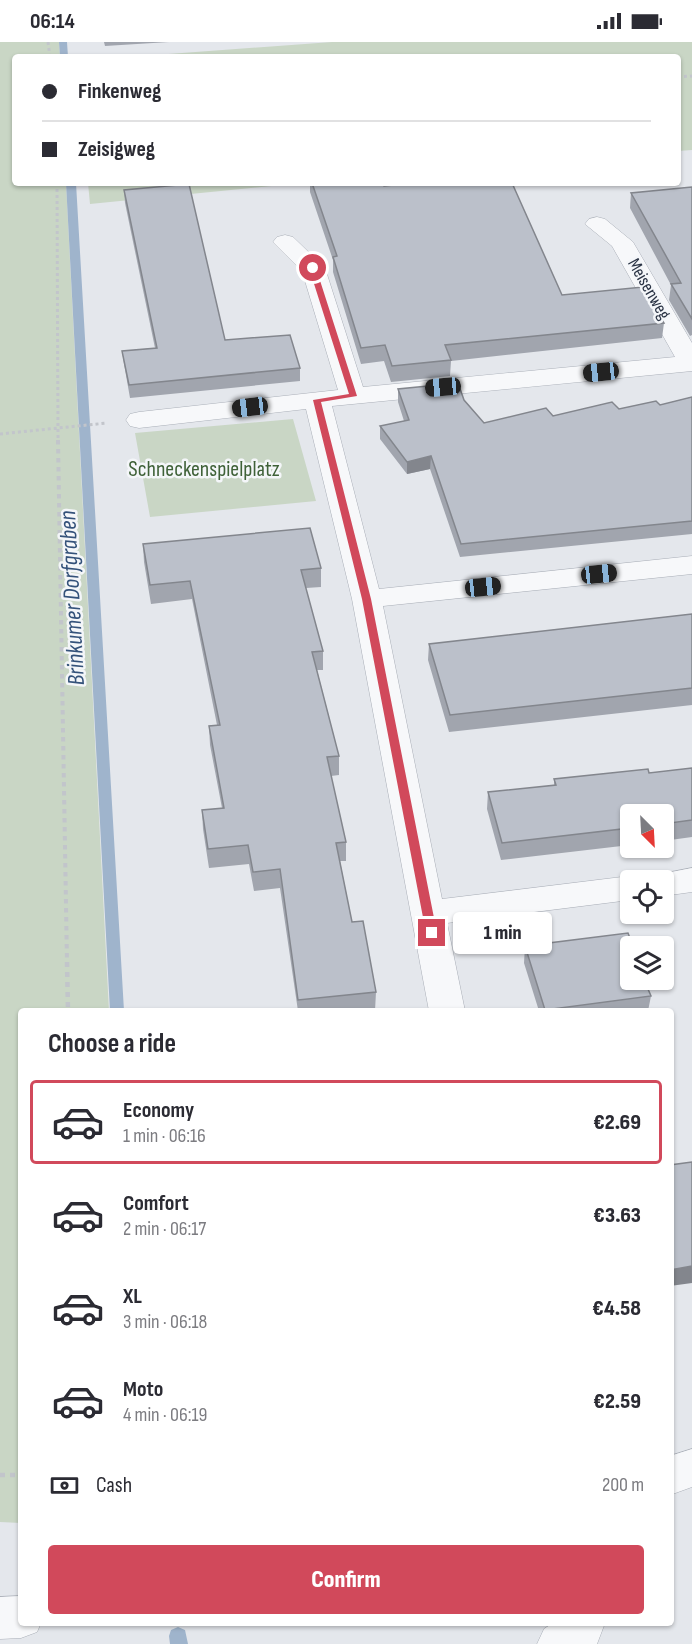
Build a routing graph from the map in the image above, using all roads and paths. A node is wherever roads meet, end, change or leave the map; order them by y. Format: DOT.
graph roads {
  1 [pos="57,186"];
  2 [pos="597,224"];
  3 [pos="285,242"];
  4 [pos="691,363"];
  5 [pos="353,396"];
  6 [pos="317,400"];
  7 [pos="139,420"];
  8 [pos="99,424"];
  9 [pos="58,429"];
  10 [pos="0,434"];
  11 [pos="692,565"];
  12 [pos="367,599"];
  13 [pos="692,880"];
  14 [pos="674,882"];
  15 [pos="620,889"];
  16 [pos="428,913"];
  17 [pos="68,1008"];
  18 [pos="446,1008"];
  19 [pos="692,1468"];
  20 [pos="0,1475"];
  21 [pos="18,1475"];
  22 [pos="674,1475"];
  23 [pos="18,1617"];
  24 [pos="0,1618"];
  25 [pos="581,1626"];
  26 [pos="560,1644"];
  1 -- 9 [label="path"];
  2 -- 4 [label="street, Meisenweg"];
  3 -- 5 [label="street"];
  4 -- 5 [label="street"];
  5 -- 6 [label="street"];
  6 -- 7 [label="street"];
  6 -- 12 [label="street"];
  8 -- 9 [label="path"];
  9 -- 10 [label="path"];
  9 -- 17 [label="path"];
  11 -- 12 [label="street"];
  12 -- 16 [label="street"];
  13 -- 14 [label="street"];
  15 -- 16 [label="street"];
  16 -- 18 [label="street"];
  19 -- 22 [label="street"];
  20 -- 21 [label="path"];
  23 -- 24 [label="street"];
  25 -- 26 [label="street"];
}
